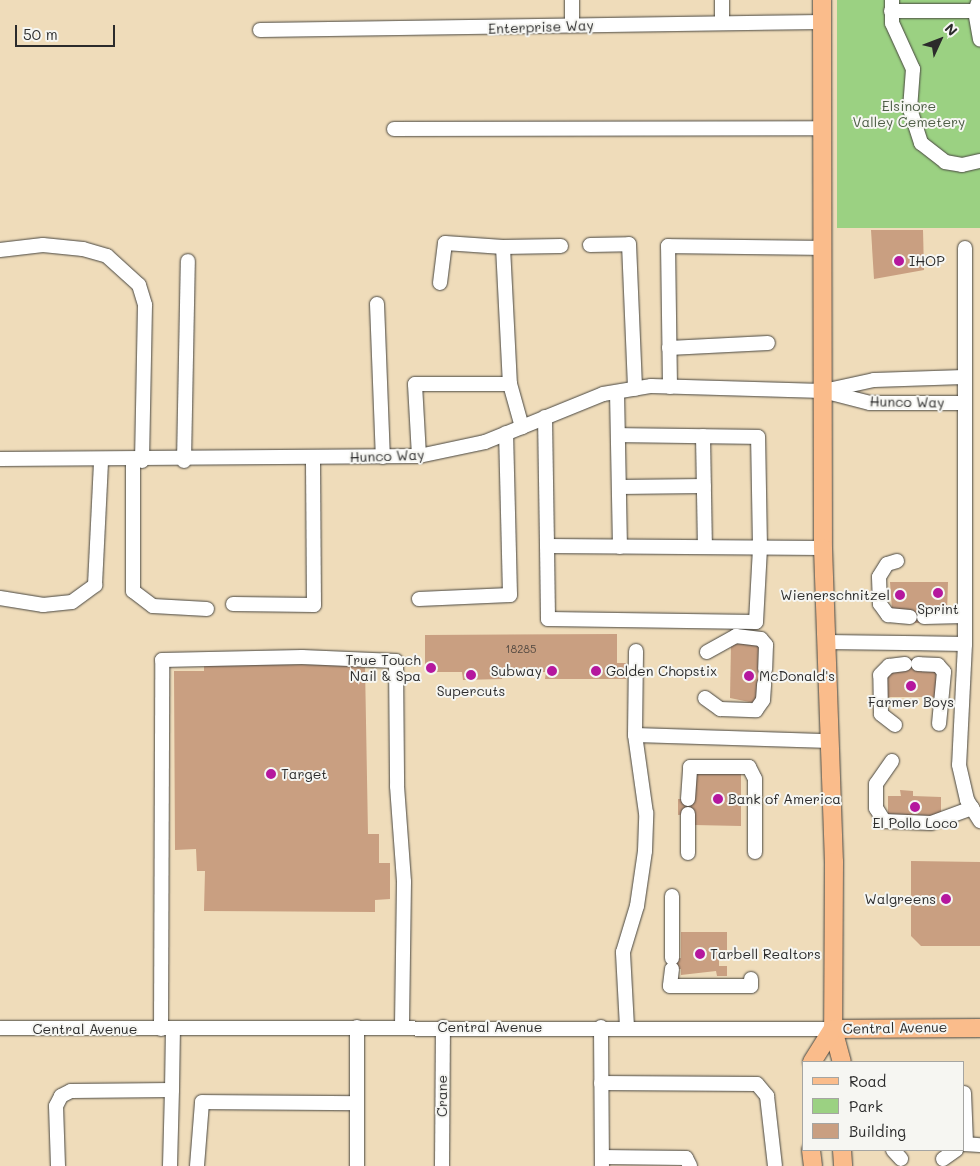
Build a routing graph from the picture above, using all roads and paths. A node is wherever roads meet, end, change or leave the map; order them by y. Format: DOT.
graph roads {
  1 [pos="572,0"];
  2 [pos="722,0"];
  3 [pos="822,0"];
  4 [pos="892,5"];
  5 [pos="977,5"];
  6 [pos="822,22"];
  7 [pos="722,23"];
  8 [pos="572,25"];
  9 [pos="260,30"];
  10 [pos="980,40"];
  11 [pos="821,128"];
  12 [pos="394,129"];
  13 [pos="980,161"];
  14 [pos="590,245"];
  15 [pos="503,246"];
  16 [pos="560,246"];
  17 [pos="821,248"];
  18 [pos="965,248"];
  19 [pos="0,250"];
  20 [pos="188,261"];
  21 [pos="440,284"];
  22 [pos="377,304"];
  23 [pos="768,343"];
  24 [pos="669,348"];
  25 [pos="964,376"];
  26 [pos="510,384"];
  27 [pos="670,386"];
  28 [pos="636,389"];
  29 [pos="823,391"];
  30 [pos="617,392"];
  31 [pos="963,403"];
  32 [pos="545,417"];
  33 [pos="522,427"];
  34 [pos="506,433"];
  35 [pos="618,435"];
  36 [pos="703,436"];
  37 [pos="419,456"];
  38 [pos="383,457"];
  39 [pos="313,458"];
  40 [pos="0,460"];
  41 [pos="184,460"];
  42 [pos="138,461"];
  43 [pos="102,462"];
  44 [pos="619,486"];
  45 [pos="704,486"];
  46 [pos="547,546"];
  47 [pos="620,546"];
  48 [pos="705,547"];
  49 [pos="760,548"];
  50 [pos="823,548"];
  51 [pos="896,561"];
  52 [pos="0,598"];
  53 [pos="419,599"];
  54 [pos="233,604"];
  55 [pos="206,609"];
  56 [pos="910,616"];
  57 [pos="964,616"];
  58 [pos="924,617"];
  59 [pos="825,642"];
  60 [pos="965,644"];
  61 [pos="636,651"];
  62 [pos="707,652"];
  63 [pos="765,669"];
  64 [pos="764,684"];
  65 [pos="705,698"];
  66 [pos="939,724"];
  67 [pos="895,725"];
  68 [pos="635,735"];
  69 [pos="830,741"];
  70 [pos="892,761"];
  71 [pos="688,799"];
  72 [pos="972,808"];
  73 [pos="688,814"];
  74 [pos="980,822"];
  75 [pos="754,852"];
  76 [pos="688,853"];
  77 [pos="672,896"];
  78 [pos="751,979"];
  79 [pos="402,1026"];
  80 [pos="443,1026"];
  81 [pos="357,1027"];
  82 [pos="601,1027"];
  83 [pos="627,1027"];
  84 [pos="0,1028"];
  85 [pos="980,1028"];
  86 [pos="167,1029"];
  87 [pos="833,1029"];
  88 [pos="813,1061"];
  89 [pos="842,1061"];
  90 [pos="602,1083"];
  91 [pos="172,1090"];
  92 [pos="357,1103"];
  93 [pos="980,1145"];
  94 [pos="965,1146"];
  95 [pos="811,1151"];
  96 [pos="842,1151"];
  97 [pos="955,1151"];
  98 [pos="944,1159"];
  99 [pos="602,1162"];
  100 [pos="58,1166"];
  101 [pos="170,1166"];
  102 [pos="197,1166"];
  103 [pos="357,1166"];
  104 [pos="442,1166"];
  105 [pos="690,1166"];
  106 [pos="775,1166"];
  107 [pos="813,1166"];
  108 [pos="844,1166"];
  1 -- 8 [label="street"];
  2 -- 7 [label="street"];
  3 -- 6 [label="main road"];
  4 -- 5 [label="street"];
  4 -- 13 [label="street"];
  5 -- 10 [label="street"];
  6 -- 7 [label="street, Enterprise Way"];
  6 -- 11 [label="main road"];
  7 -- 8 [label="street, Enterprise Way"];
  8 -- 9 [label="street, Enterprise Way"];
  11 -- 12 [label="street"];
  11 -- 17 [label="main road"];
  14 -- 28 [label="street"];
  15 -- 16 [label="street"];
  15 -- 21 [label="street"];
  15 -- 26 [label="street"];
  17 -- 24 [label="street"];
  17 -- 29 [label="main road"];
  18 -- 25 [label="street"];
  19 -- 42 [label="street"];
  20 -- 41 [label="street"];
  22 -- 38 [label="street"];
  23 -- 24 [label="street"];
  24 -- 27 [label="street"];
  25 -- 29 [label="street, Hunco Way"];
  25 -- 31 [label="street"];
  26 -- 33 [label="street"];
  26 -- 37 [label="street"];
  27 -- 28 [label="street, Hunco Way"];
  27 -- 29 [label="street, Hunco Way"];
  28 -- 30 [label="street, Hunco Way"];
  29 -- 31 [label="street, Hunco Way"];
  29 -- 50 [label="main road"];
  30 -- 32 [label="street, Hunco Way"];
  30 -- 35 [label="street"];
  31 -- 57 [label="street"];
  32 -- 33 [label="street, Hunco Way"];
  32 -- 46 [label="street"];
  33 -- 34 [label="street, Hunco Way"];
  34 -- 37 [label="street, Hunco Way"];
  34 -- 53 [label="street"];
  35 -- 36 [label="street"];
  35 -- 44 [label="street"];
  36 -- 45 [label="street"];
  36 -- 49 [label="street"];
  37 -- 38 [label="street, Hunco Way"];
  38 -- 39 [label="street, Hunco Way"];
  39 -- 41 [label="street, Hunco Way"];
  39 -- 54 [label="street"];
  40 -- 43 [label="street, Hunco Way"];
  41 -- 42 [label="street, Hunco Way"];
  42 -- 43 [label="street, Hunco Way"];
  42 -- 55 [label="street"];
  43 -- 52 [label="street"];
  44 -- 45 [label="street"];
  44 -- 47 [label="street"];
  45 -- 48 [label="street"];
  46 -- 47 [label="street"];
  46 -- 49 [label="street"];
  47 -- 48 [label="street"];
  48 -- 49 [label="street"];
  49 -- 50 [label="street"];
  50 -- 59 [label="main road"];
  51 -- 56 [label="street"];
  57 -- 58 [label="street"];
  57 -- 60 [label="street"];
  59 -- 60 [label="street"];
  59 -- 69 [label="main road"];
  60 -- 72 [label="street"];
  61 -- 68 [label="street"];
  62 -- 63 [label="street"];
  64 -- 65 [label="street"];
  66 -- 67 [label="street"];
  68 -- 69 [label="street"];
  68 -- 83 [label="street"];
  69 -- 87 [label="main road"];
  70 -- 72 [label="street"];
  71 -- 75 [label="street"];
  72 -- 74 [label="street"];
  73 -- 76 [label="street"];
  77 -- 78 [label="street"];
  79 -- 80 [label="street, Central Avenue"];
  79 -- 81 [label="street, Central Avenue"];
  79 -- 86 [label="street"];
  80 -- 82 [label="street, Central Avenue"];
  80 -- 104 [label="street, Crane"];
  81 -- 86 [label="street, Central Avenue"];
  81 -- 92 [label="street"];
  82 -- 83 [label="street, Central Avenue"];
  82 -- 90 [label="street"];
  83 -- 87 [label="street, Central Avenue"];
  84 -- 86 [label="street, Central Avenue"];
  85 -- 87 [label="main road, Central Avenue"];
  86 -- 91 [label="street"];
  87 -- 88 [label="main road"];
  87 -- 89 [label="main road"];
  90 -- 99 [label="street"];
  90 -- 106 [label="street"];
  91 -- 100 [label="street"];
  91 -- 101 [label="street"];
  92 -- 102 [label="street"];
  92 -- 103 [label="street"];
  93 -- 94 [label="street"];
  95 -- 107 [label="main road"];
  96 -- 108 [label="main road"];
  97 -- 98 [label="street"];
  99 -- 105 [label="street"];
}
